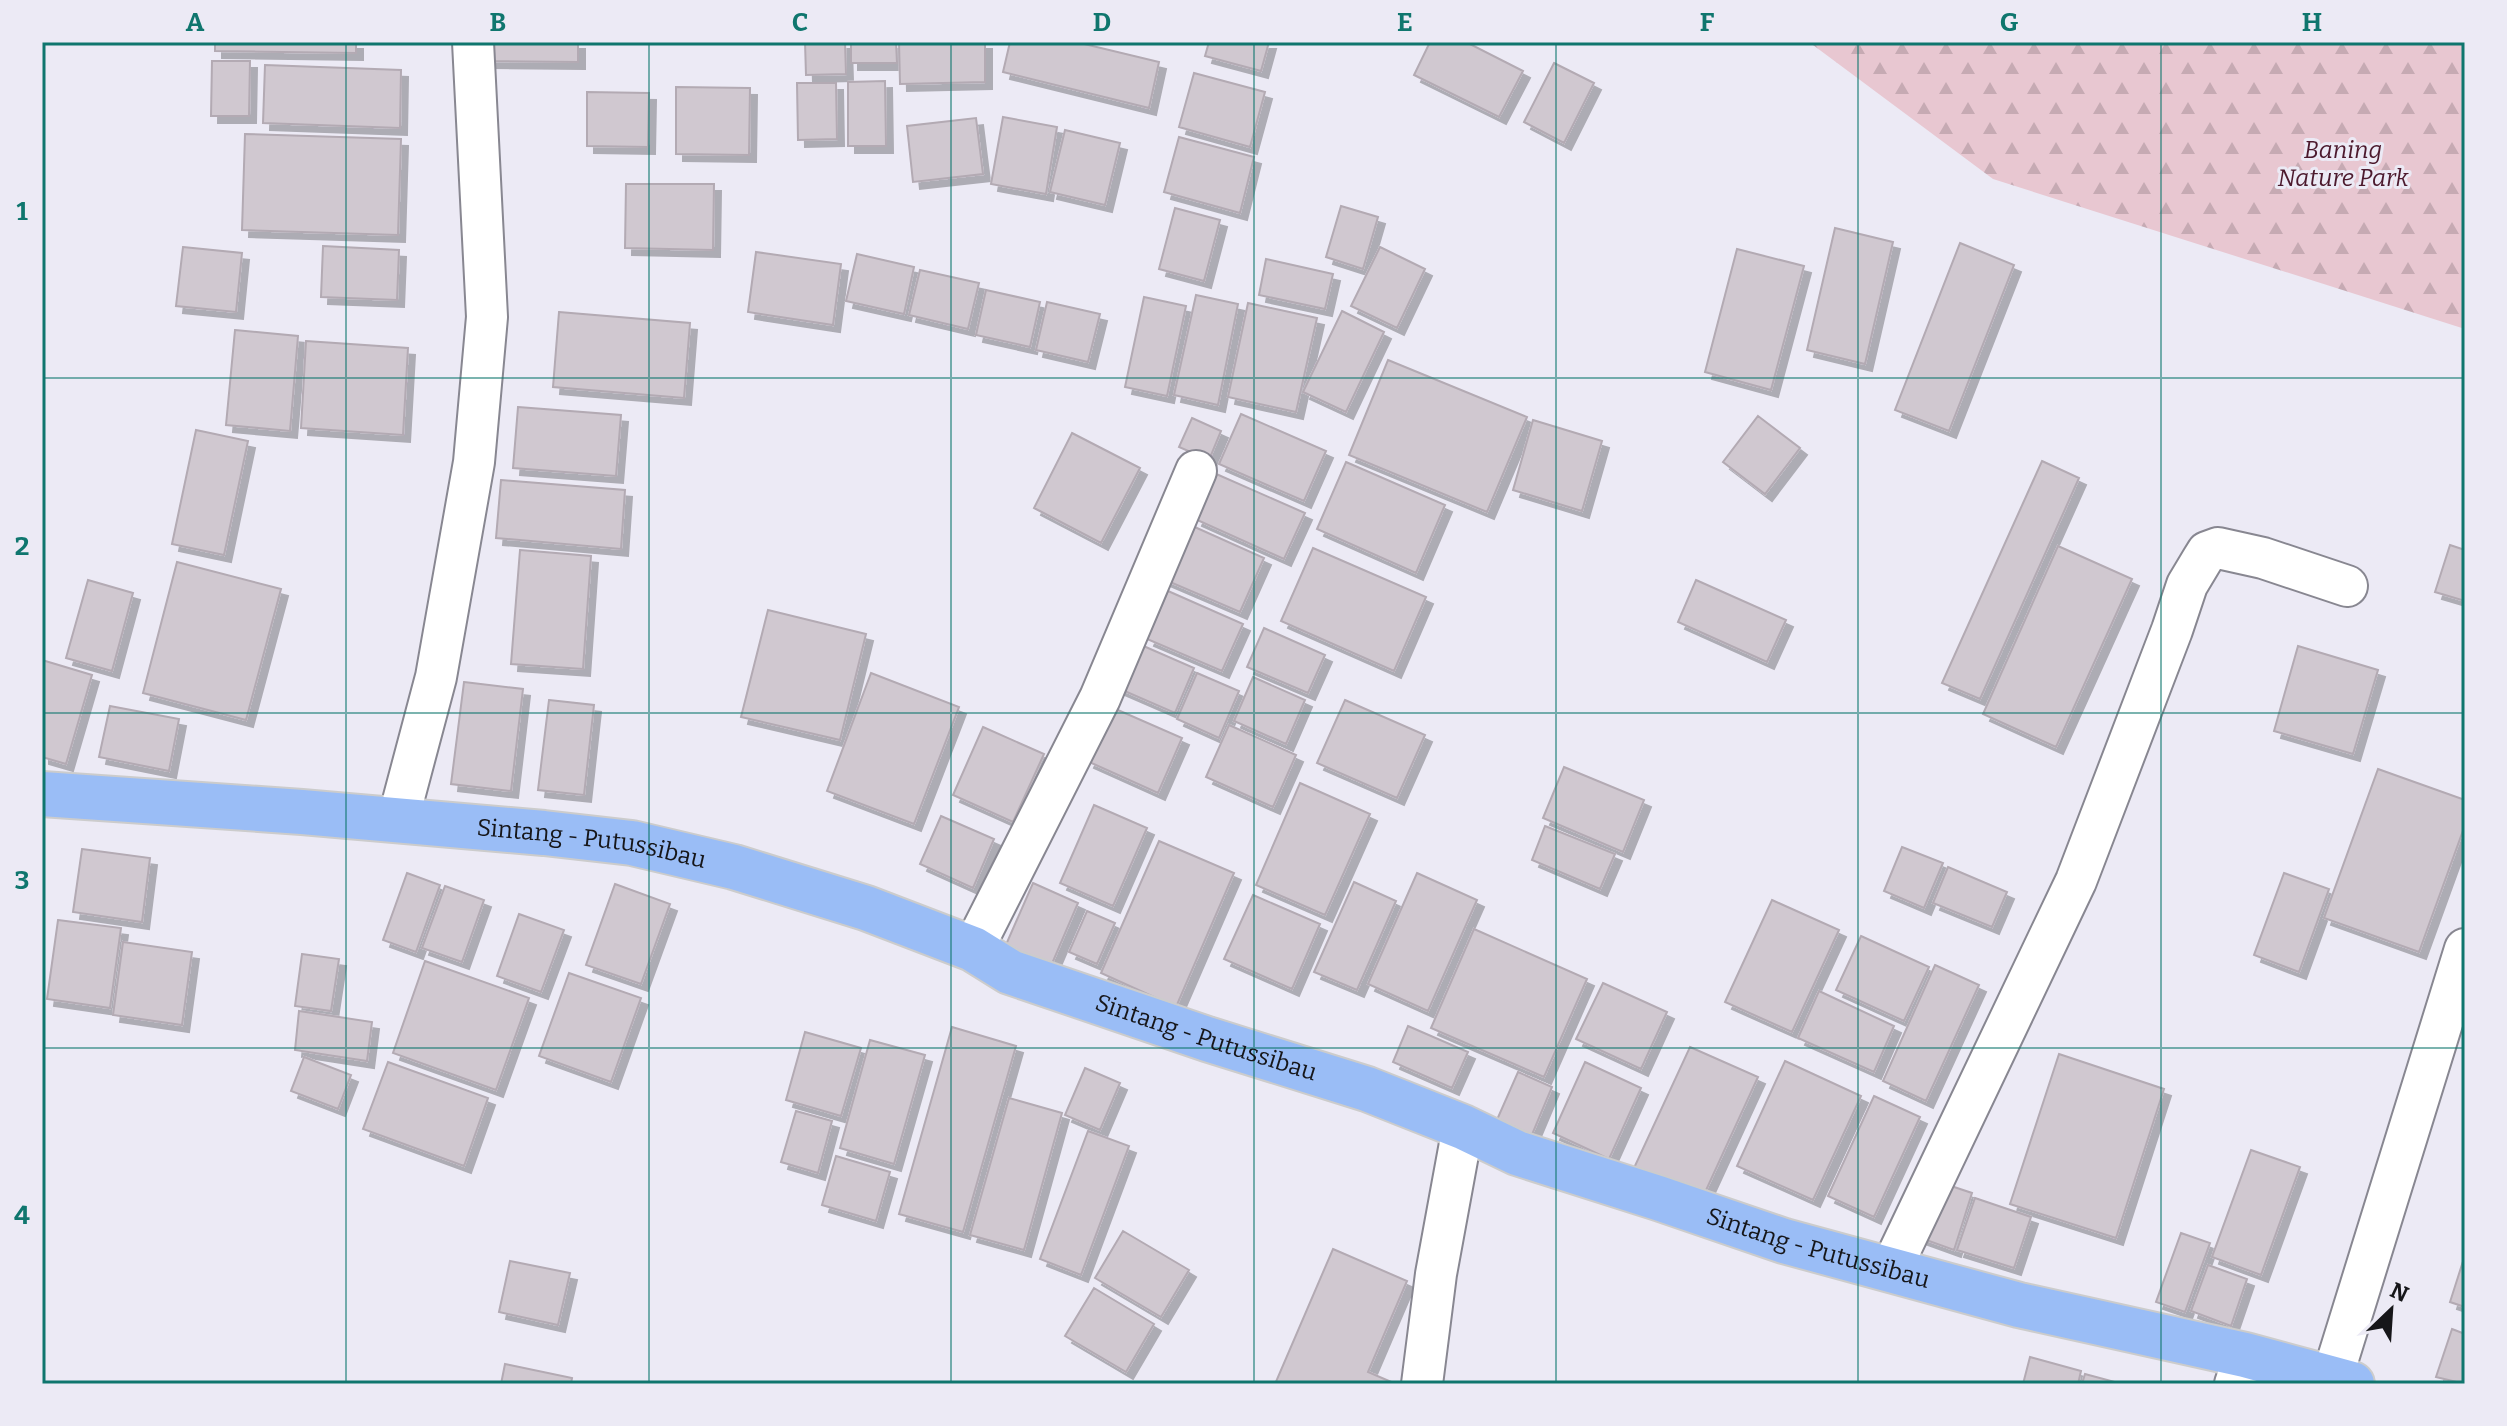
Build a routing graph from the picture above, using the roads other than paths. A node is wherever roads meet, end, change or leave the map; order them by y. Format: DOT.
graph roads {
  1 [pos="473,42"];
  2 [pos="1196,471"];
  3 [pos="2347,586"];
  4 [pos="42,794"];
  5 [pos="398,820"];
  6 [pos="973,949"];
  7 [pos="2465,949"];
  8 [pos="1463,1127"];
  9 [pos="1890,1271"];
  10 [pos="2240,1369"];
  11 [pos="2342,1381"];
  12 [pos="1422,1384"];
  1 -- 5 [label="street"];
  2 -- 6 [label="street"];
  3 -- 9 [label="street"];
  4 -- 5 [label="highway, Sintang - Putussibau"];
  5 -- 6 [label="highway, Sintang - Putussibau"];
  6 -- 8 [label="highway, Sintang - Putussibau"];
  7 -- 11 [label="street"];
  8 -- 9 [label="highway, Sintang - Putussibau"];
  8 -- 12 [label="street"];
  9 -- 10 [label="highway, Sintang - Putussibau"];
  10 -- 11 [label="highway, Sintang - Putussibau"];
}
